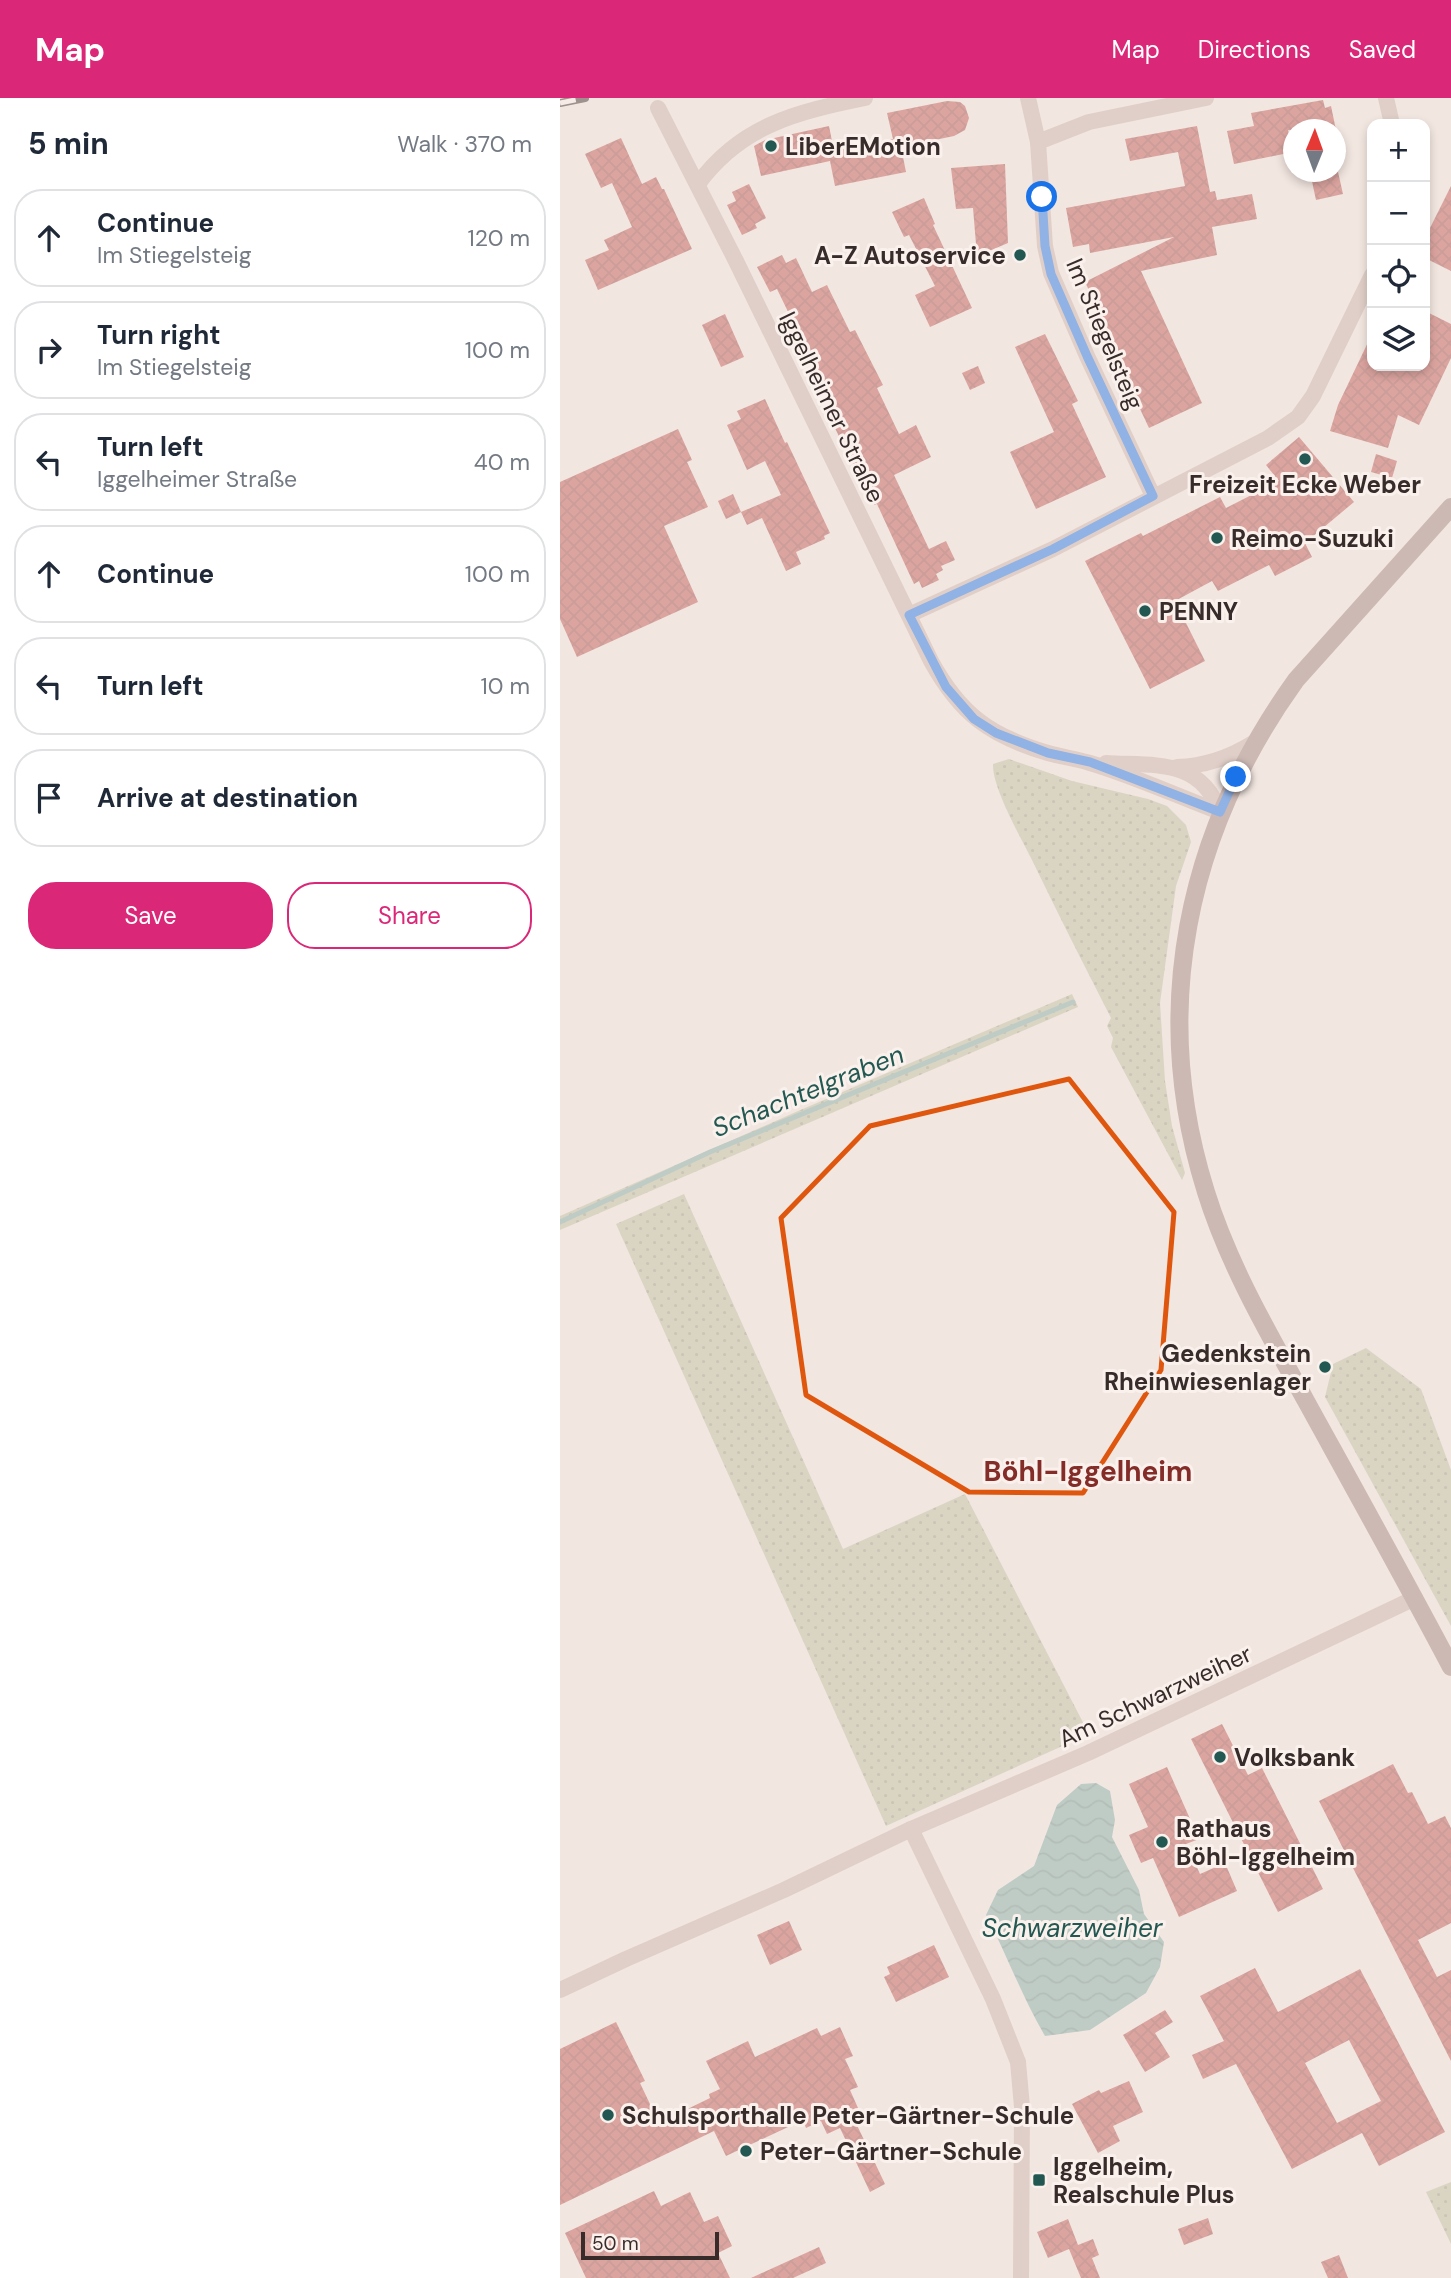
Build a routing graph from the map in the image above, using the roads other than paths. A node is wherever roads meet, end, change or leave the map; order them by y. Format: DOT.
graph roads {
  1 [pos="865,98"];
  2 [pos="1028,98"];
  3 [pos="1206,98"];
  4 [pos="1386,98"];
  5 [pos="658,108"];
  6 [pos="1391,119"];
  7 [pos="1038,142"];
  8 [pos="698,184"];
  9 [pos="1367,285"];
  10 [pos="1153,496"];
  11 [pos="1451,507"];
  12 [pos="909,615"];
  13 [pos="1254,743"];
  14 [pos="1090,762"];
  15 [pos="1173,767"];
  16 [pos="1220,812"];
  17 [pos="1415,1598"];
  18 [pos="1451,1667"];
  19 [pos="911,1829"];
  20 [pos="560,1990"];
  21 [pos="1021,2278"];
  1 -- 8 [label="street"];
  2 -- 7 [label="street, Im Stiegelsteig"];
  3 -- 7 [label="street"];
  4 -- 6 [label="street"];
  5 -- 8 [label="street, Iggelheimer Straße"];
  7 -- 10 [label="street, Im Stiegelsteig"];
  8 -- 12 [label="street, Iggelheimer Straße"];
  9 -- 10 [label="street"];
  10 -- 12 [label="street"];
  11 -- 13 [label="main road"];
  12 -- 14 [label="street, Iggelheimer Straße"];
  13 -- 15 [label="street"];
  13 -- 16 [label="main road"];
  14 -- 15 [label="street"];
  14 -- 16 [label="street"];
  15 -- 16 [label="street"];
  16 -- 17 [label="main road"];
  17 -- 18 [label="main road"];
  17 -- 19 [label="street, Am Schwarzweiher"];
  19 -- 20 [label="street, Am Schwarzweiher"];
  19 -- 21 [label="street"];
}
